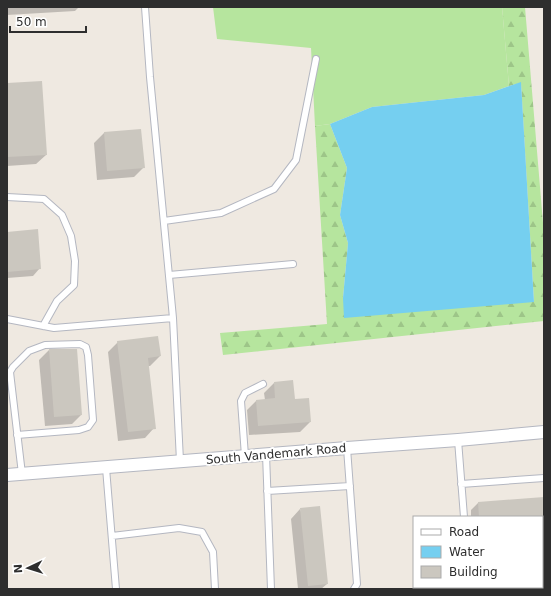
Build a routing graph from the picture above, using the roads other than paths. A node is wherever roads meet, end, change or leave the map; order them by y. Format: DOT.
graph roads {
  1 [pos="145,7"];
  2 [pos="316,58"];
  3 [pos="7,197"];
  4 [pos="164,220"];
  5 [pos="293,264"];
  6 [pos="169,275"];
  7 [pos="173,318"];
  8 [pos="7,319"];
  9 [pos="44,326"];
  10 [pos="263,384"];
  11 [pos="544,432"];
  12 [pos="17,435"];
  13 [pos="458,440"];
  14 [pos="347,448"];
  15 [pos="266,454"];
  16 [pos="245,456"];
  17 [pos="180,461"];
  18 [pos="106,468"];
  19 [pos="22,474"];
  20 [pos="7,475"];
  21 [pos="544,478"];
  22 [pos="461,484"];
  23 [pos="350,486"];
  24 [pos="267,490"];
  25 [pos="464,516"];
  26 [pos="112,536"];
  27 [pos="116,589"];
  28 [pos="215,589"];
  29 [pos="271,589"];
  30 [pos="354,589"];
  1 -- 4 [label="lane"];
  2 -- 4 [label="lane"];
  3 -- 9 [label="lane"];
  4 -- 6 [label="lane"];
  5 -- 6 [label="lane"];
  6 -- 7 [label="lane"];
  7 -- 9 [label="lane"];
  7 -- 17 [label="lane"];
  8 -- 9 [label="lane"];
  10 -- 16 [label="lane"];
  11 -- 13 [label="street, South Vandemark Road"];
  12 -- 12 [label="lane"];
  12 -- 19 [label="lane"];
  13 -- 14 [label="street, South Vandemark Road"];
  13 -- 22 [label="lane"];
  14 -- 15 [label="street, South Vandemark Road"];
  14 -- 23 [label="lane"];
  15 -- 16 [label="street, South Vandemark Road"];
  15 -- 24 [label="lane"];
  16 -- 17 [label="street, South Vandemark Road"];
  17 -- 18 [label="street, South Vandemark Road"];
  18 -- 19 [label="street, South Vandemark Road"];
  18 -- 26 [label="lane"];
  19 -- 20 [label="street, South Vandemark Road"];
  21 -- 22 [label="lane"];
  22 -- 25 [label="lane"];
  23 -- 24 [label="lane"];
  23 -- 30 [label="lane"];
  24 -- 29 [label="lane"];
  26 -- 27 [label="lane"];
  26 -- 28 [label="lane"];
}
